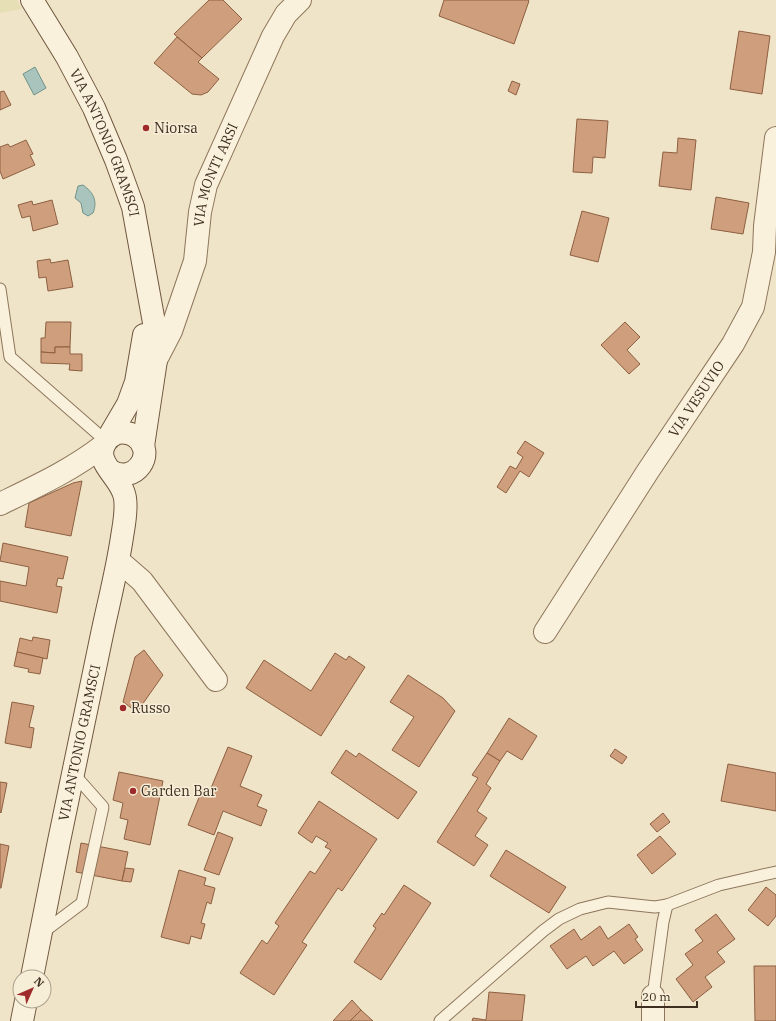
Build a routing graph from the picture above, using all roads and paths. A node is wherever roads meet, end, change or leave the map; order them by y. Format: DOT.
graph roads {
  1 [pos="32,0"];
  2 [pos="300,0"];
  3 [pos="776,138"];
  4 [pos="0,289"];
  5 [pos="149,296"];
  6 [pos="156,360"];
  7 [pos="106,441"];
  8 [pos="142,454"];
  9 [pos="111,471"];
  10 [pos="0,504"];
  11 [pos="126,508"];
  12 [pos="119,561"];
  13 [pos="545,632"];
  14 [pos="216,680"];
  15 [pos="73,773"];
  16 [pos="776,872"];
  17 [pos="667,905"];
  18 [pos="40,934"];
  19 [pos="33,969"];
  20 [pos="653,996"];
  21 [pos="24,1009"];
  22 [pos="22,1021"];
  23 [pos="440,1021"];
  24 [pos="653,1021"];
  1 -- 5 [label="main road, VIA ANTONIO GRAMSCI"];
  2 -- 6 [label="main road, VIA MONTI ARSI"];
  3 -- 13 [label="main road, VIA VESUVIO"];
  4 -- 7 [label="lane"];
  5 -- 6 [label="main road, VIA ANTONIO GRAMSCI"];
  5 -- 7 [label="main road"];
  6 -- 8 [label="main road"];
  7 -- 8 [label="main road"];
  7 -- 9 [label="main road"];
  7 -- 10 [label="main road"];
  8 -- 9 [label="main road"];
  8 -- 11 [label="main road"];
  9 -- 11 [label="main road"];
  11 -- 12 [label="main road, VIA ANTONIO GRAMSCI"];
  12 -- 14 [label="main road"];
  12 -- 15 [label="main road, VIA ANTONIO GRAMSCI"];
  15 -- 18 [label="main road, VIA ANTONIO GRAMSCI"];
  15 -- 18 [label="lane"];
  16 -- 17 [label="lane"];
  17 -- 20 [label="lane"];
  17 -- 23 [label="lane"];
  18 -- 19 [label="main road, VIA ANTONIO GRAMSCI"];
  20 -- 24 [label="main road"];
  21 -- 22 [label="main road"];
}
